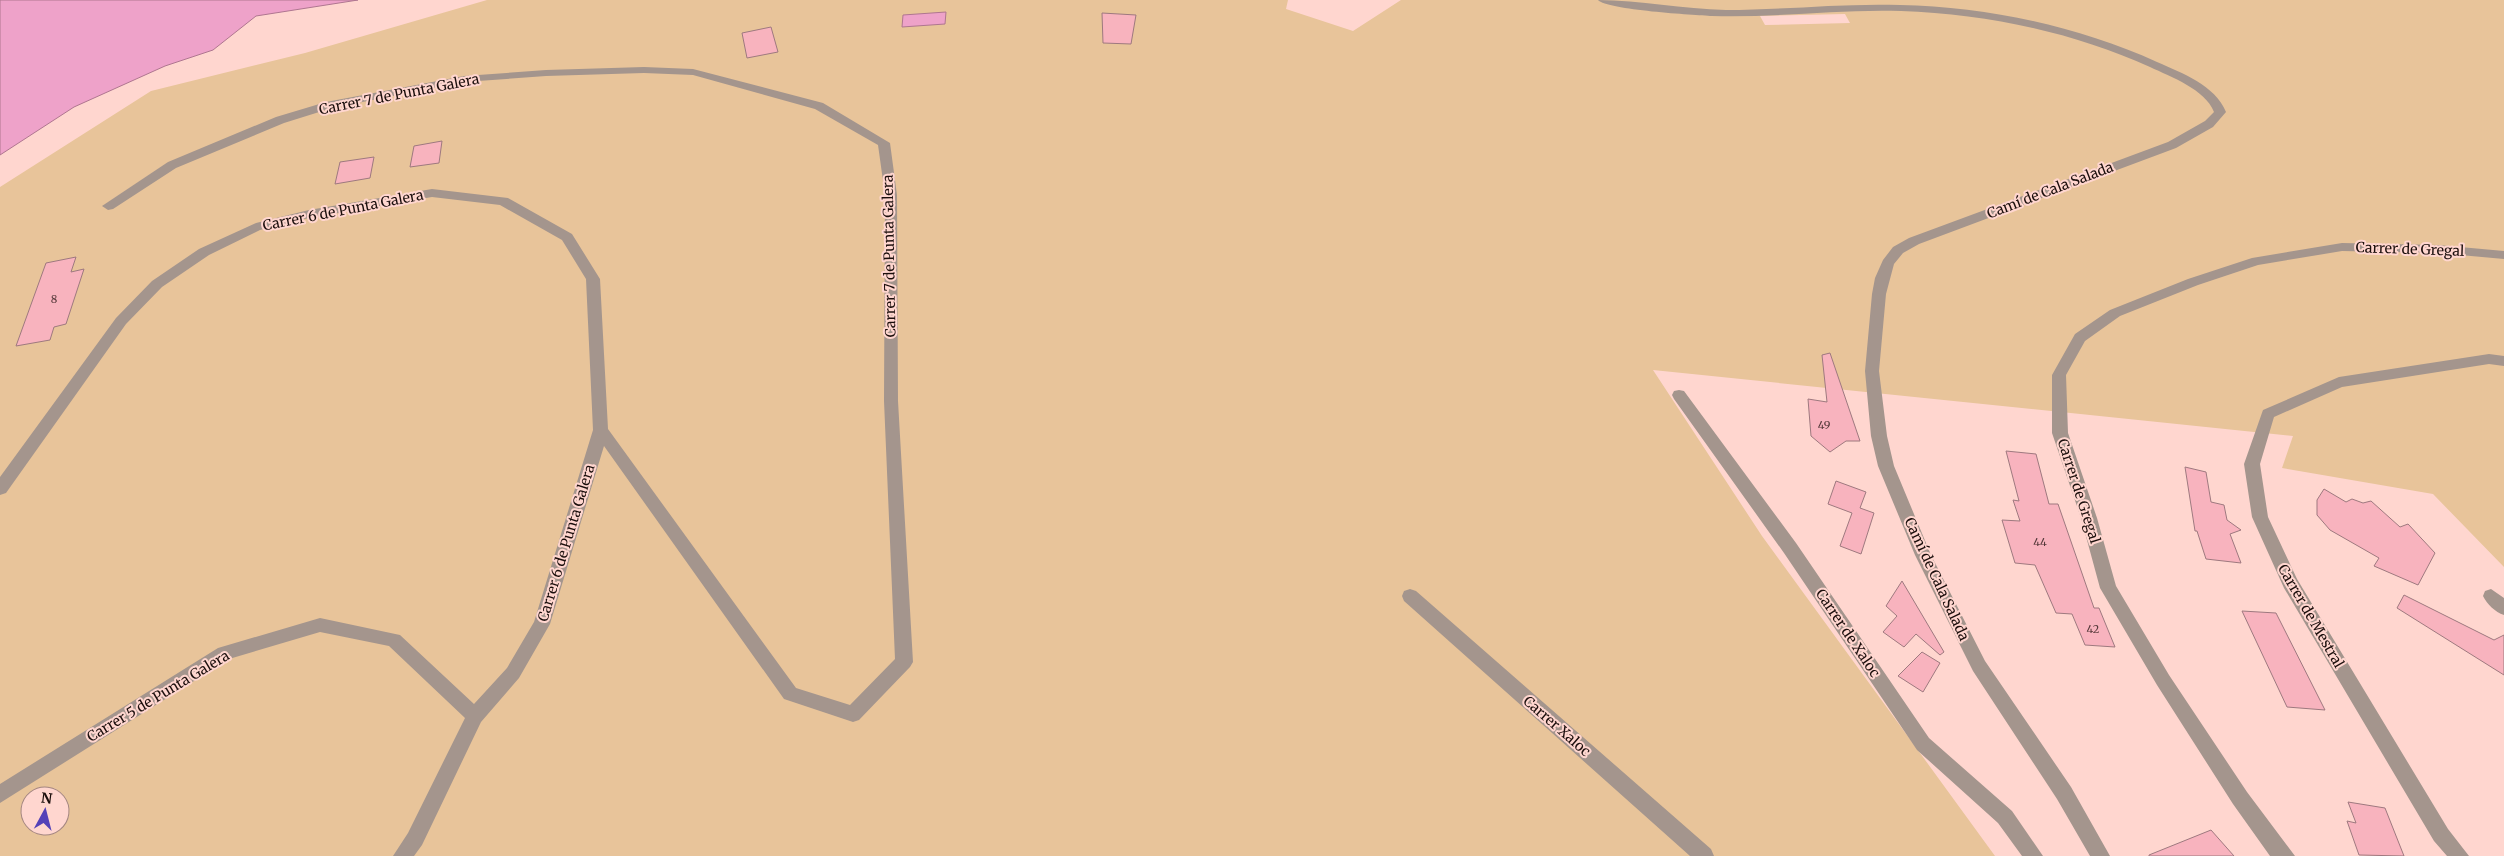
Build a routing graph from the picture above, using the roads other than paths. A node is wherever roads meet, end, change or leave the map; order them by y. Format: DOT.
graph roads {
  1 [pos="1603,0"];
  2 [pos="108,206"];
  3 [pos="2504,255"];
  4 [pos="2504,361"];
  5 [pos="1679,395"];
  6 [pos="601,430"];
  7 [pos="0,489"];
  8 [pos="1410,596"];
  9 [pos="2491,596"];
  10 [pos="2504,608"];
  11 [pos="475,716"];
  12 [pos="0,794"];
  13 [pos="403,856"];
  14 [pos="1704,856"];
  15 [pos="2033,856"];
  16 [pos="2100,856"];
  17 [pos="2285,856"];
  18 [pos="2459,856"];
  1 -- 16 [label="street, Camí de Cala Salada"];
  2 -- 6 [label="street, Carrer 7 de Punta Galera"];
  3 -- 17 [label="street, Carrer de Gregal"];
  4 -- 18 [label="street, Carrer de Mestral"];
  5 -- 15 [label="street, Carrer de Xaloc"];
  6 -- 7 [label="street, Carrer 6 de Punta Galera"];
  6 -- 11 [label="street, Carrer 6 de Punta Galera"];
  8 -- 14 [label="street, Carrer Xaloc"];
  9 -- 10 [label="street"];
  11 -- 12 [label="street, Carrer 5 de Punta Galera"];
  11 -- 13 [label="street, Carrer 6 de Punta Galera"];
}
